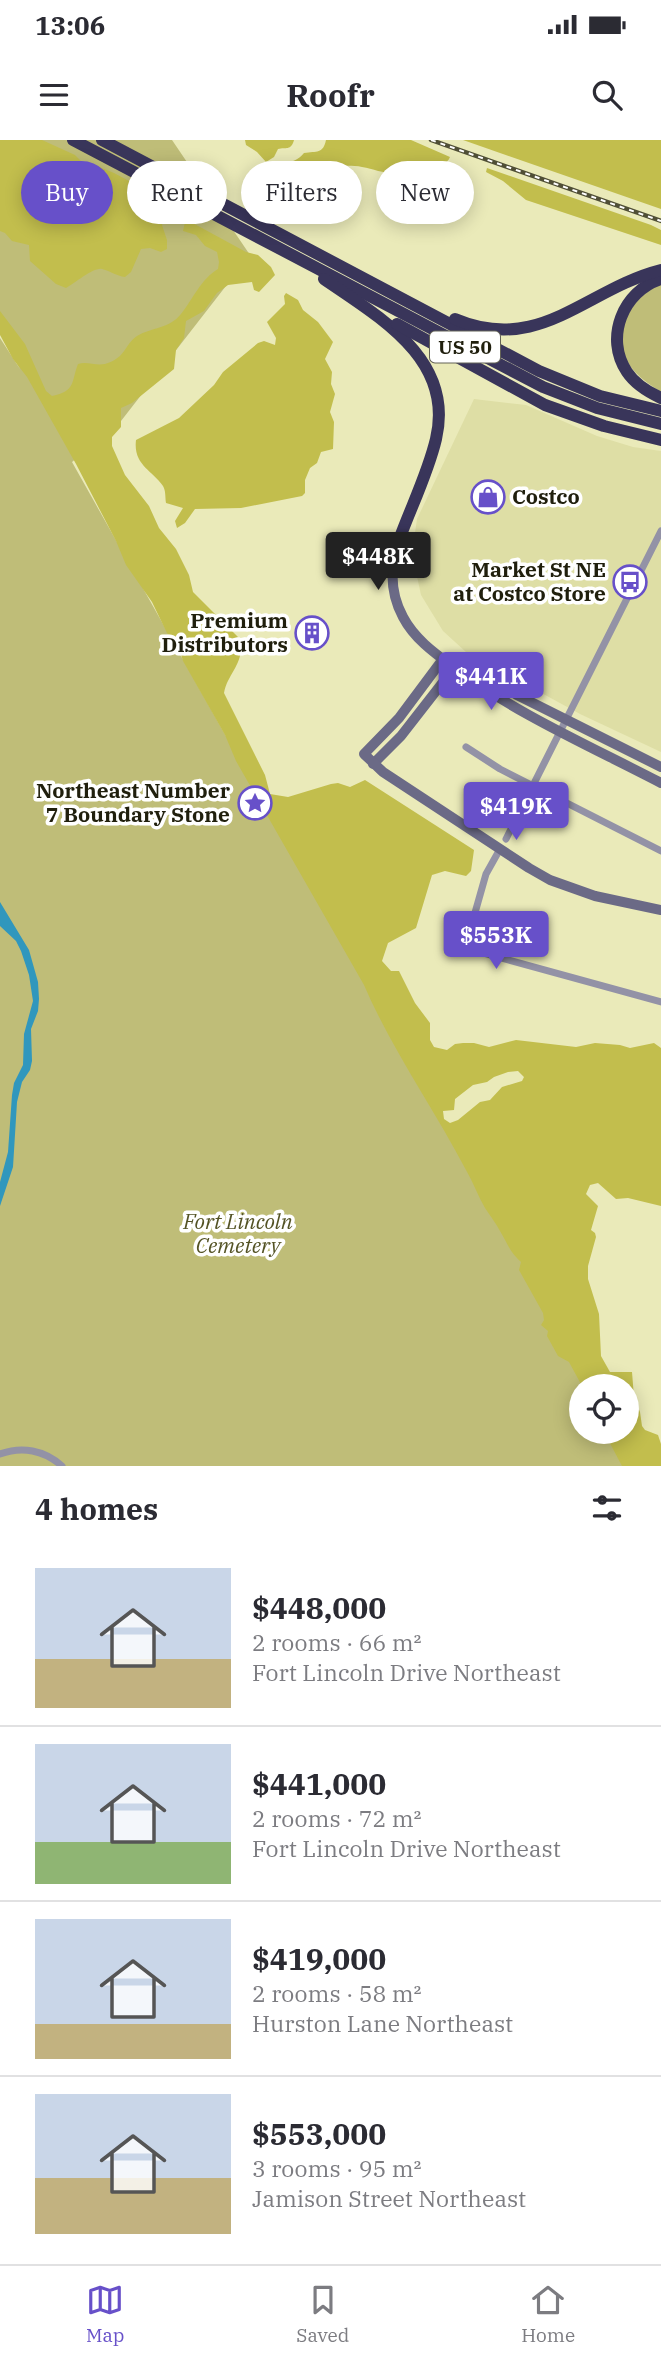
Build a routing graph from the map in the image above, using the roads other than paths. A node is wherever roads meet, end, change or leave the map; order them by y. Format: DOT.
graph roads {
  1 [pos="73,140"];
  2 [pos="103,140"];
  3 [pos="278,247"];
  4 [pos="661,270"];
  5 [pos="362,277"];
  6 [pos="661,279"];
  7 [pos="337,288"];
  8 [pos="661,398"];
  9 [pos="661,411"];
  10 [pos="661,424"];
  11 [pos="658,439"];
  12 [pos="661,531"];
  13 [pos="399,540"];
  14 [pos="443,659"];
  15 [pos="454,668"];
  16 [pos="567,719"];
  17 [pos="561,731"];
  18 [pos="466,747"];
  19 [pos="373,764"];
  20 [pos="661,767"];
  21 [pos="661,782"];
  22 [pos="532,786"];
  23 [pos="506,838"];
  24 [pos="500,849"];
  25 [pos="661,851"];
  26 [pos="661,910"];
  27 [pos="661,1002"];
  28 [pos="0,1454"];
  29 [pos="62,1466"];
  1 -- 3 [label="highway, US 50"];
  2 -- 5 [label="highway, US 50"];
  3 -- 7 [label="highway"];
  3 -- 10 [label="highway, US 50"];
  4 -- 5 [label="highway"];
  5 -- 9 [label="highway, US 50"];
  6 -- 8 [label="highway"];
  7 -- 11 [label="highway"];
  7 -- 13 [label="highway"];
  12 -- 16 [label="street"];
  13 -- 14 [label="street"];
  14 -- 15 [label="street"];
  14 -- 16 [label="street"];
  14 -- 19 [label="street"];
  15 -- 17 [label="street"];
  15 -- 19 [label="street"];
  16 -- 17 [label="street"];
  16 -- 20 [label="street"];
  17 -- 21 [label="street"];
  17 -- 22 [label="street"];
  18 -- 22 [label="street"];
  19 -- 24 [label="street"];
  22 -- 23 [label="street"];
  22 -- 25 [label="street"];
  24 -- 26 [label="street"];
  24 -- 27 [label="street"];
  28 -- 29 [label="street"];
}
